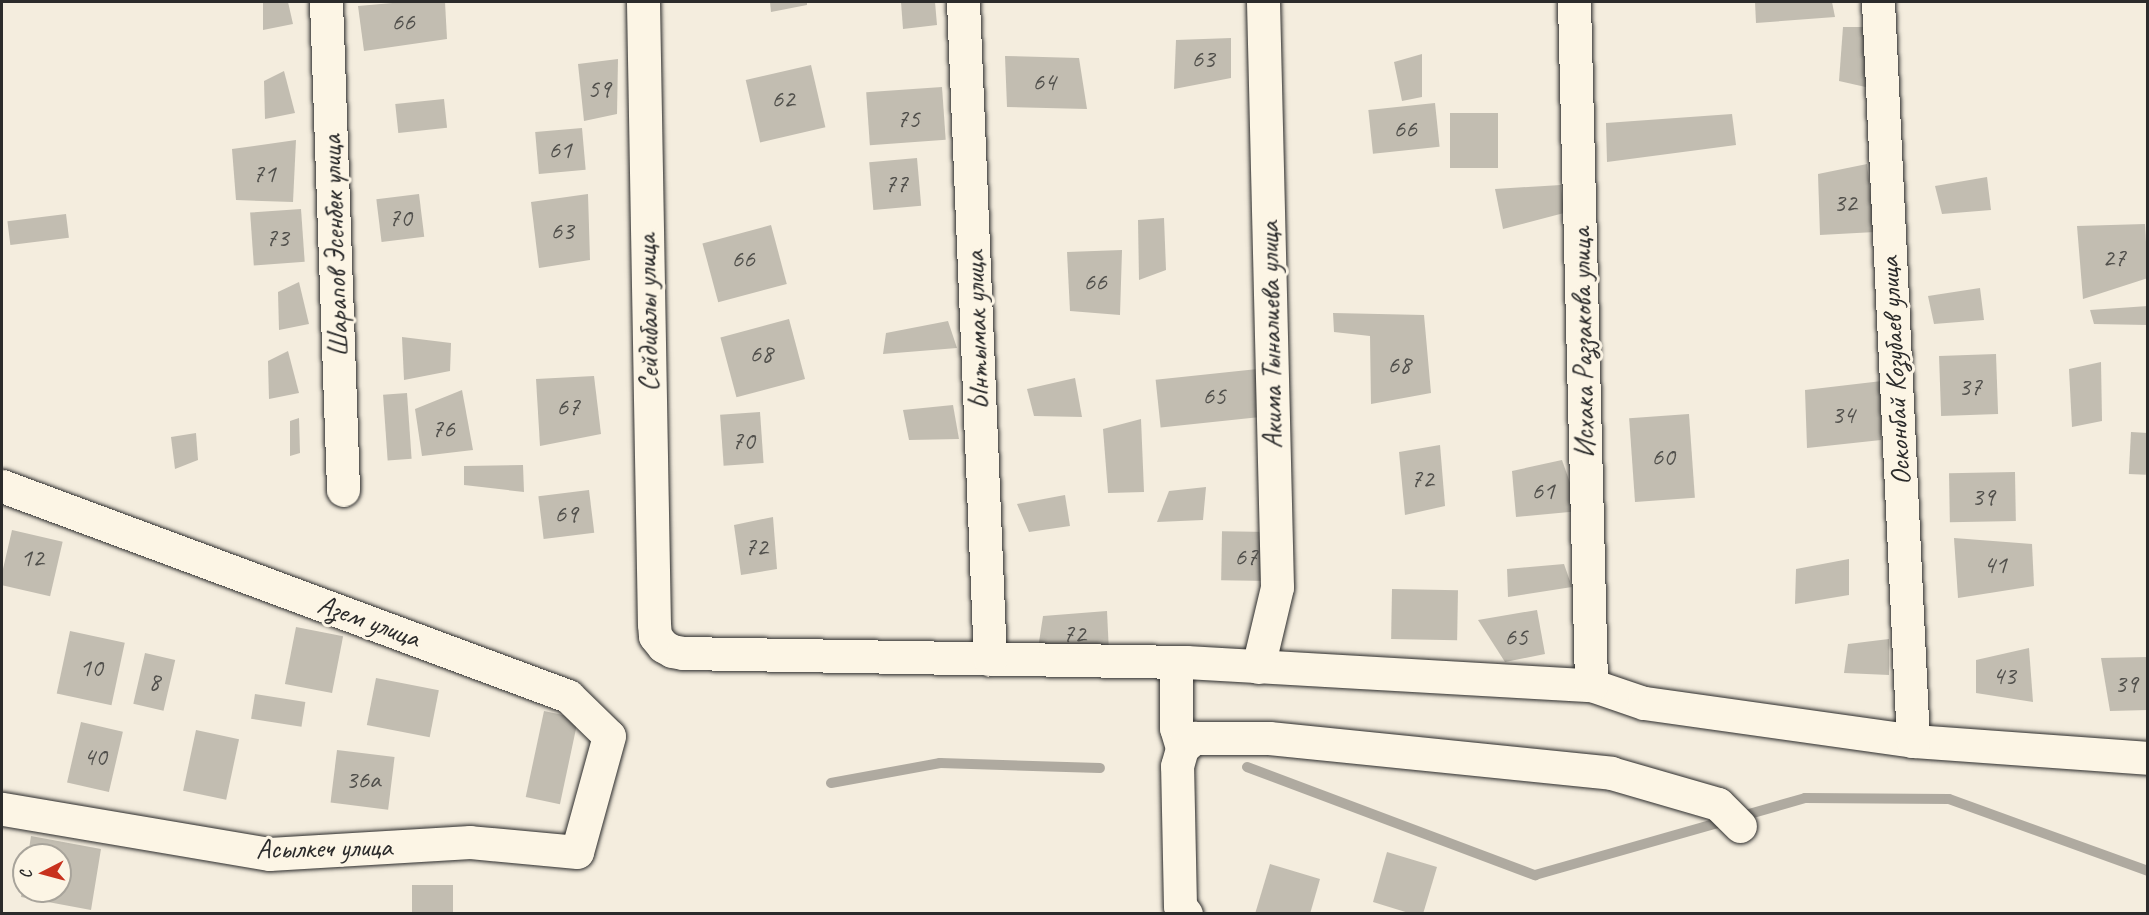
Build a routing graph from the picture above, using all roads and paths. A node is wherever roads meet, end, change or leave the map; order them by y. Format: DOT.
graph roads {
  1 [pos="326,2"];
  2 [pos="643,2"];
  3 [pos="963,2"];
  4 [pos="1263,2"];
  5 [pos="1574,2"];
  6 [pos="1878,2"];
  7 [pos="2,486"];
  8 [pos="343,490"];
  9 [pos="990,659"];
  10 [pos="1176,663"];
  11 [pos="1258,667"];
  12 [pos="1591,685"];
  13 [pos="1913,741"];
  14 [pos="1182,748"];
  15 [pos="2148,758"];
  16 [pos="2,809"];
  17 [pos="1740,826"];
  18 [pos="577,852"];
  19 [pos="1186,914"];
  1 -- 8 [label="street, Шарапов Эсенбек улица"];
  2 -- 9 [label="street, Сейдибалы улица"];
  3 -- 9 [label="street, Ынтымак улица"];
  4 -- 11 [label="street, Акима Тыналиева улица"];
  5 -- 12 [label="street, Исхака Раззакова улица"];
  6 -- 13 [label="street, Осконбай Козубаев улица"];
  7 -- 18 [label="street, Азем улица"];
  9 -- 10 [label="street"];
  10 -- 11 [label="street"];
  10 -- 14 [label="street"];
  11 -- 12 [label="street"];
  12 -- 13 [label="street"];
  13 -- 15 [label="street"];
  14 -- 17 [label="street"];
  14 -- 19 [label="street"];
  16 -- 18 [label="street, Асылкеч улица"];
}
